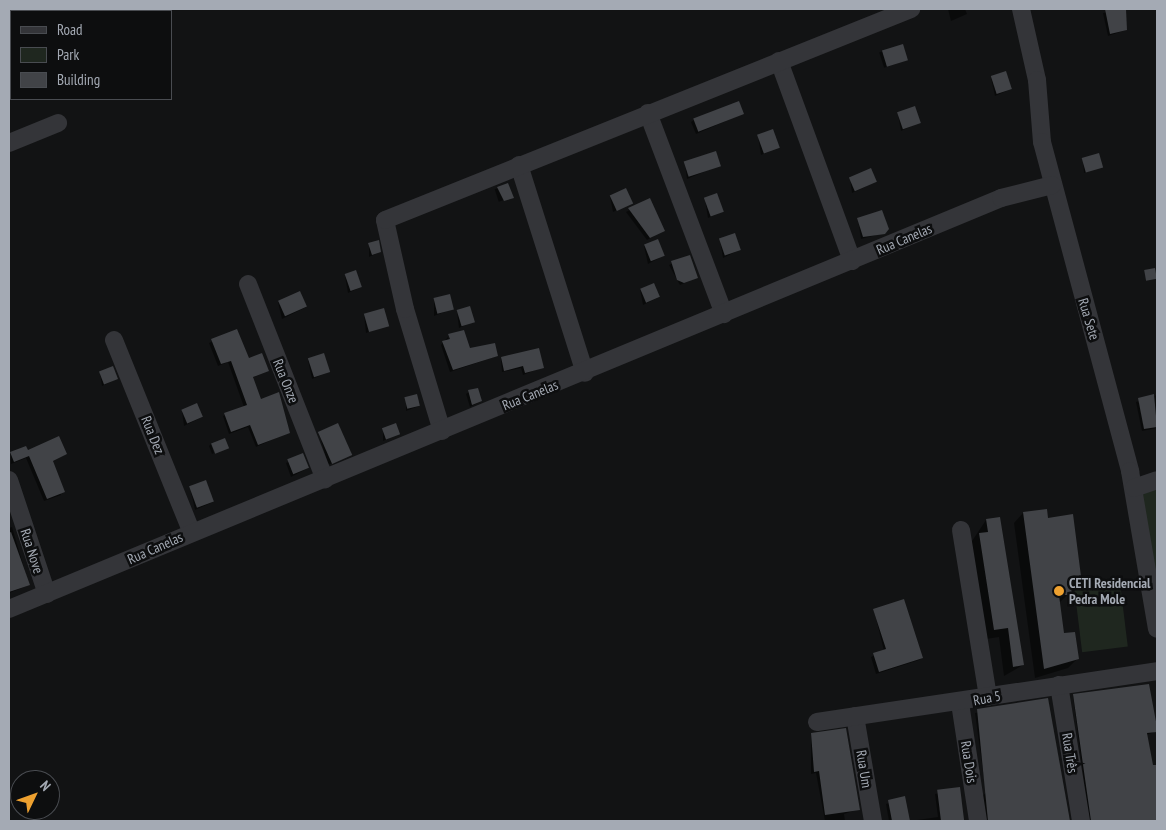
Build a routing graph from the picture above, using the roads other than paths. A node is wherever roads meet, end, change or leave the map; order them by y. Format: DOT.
graph roads {
  1 [pos="911,9"];
  2 [pos="1021,9"];
  3 [pos="779,61"];
  4 [pos="648,114"];
  5 [pos="58,123"];
  6 [pos="9,143"];
  7 [pos="519,166"];
  8 [pos="1052,185"];
  9 [pos="852,261"];
  10 [pos="248,284"];
  11 [pos="724,314"];
  12 [pos="114,340"];
  13 [pos="585,373"];
  14 [pos="442,431"];
  15 [pos="325,478"];
  16 [pos="9,480"];
  17 [pos="1157,480"];
  18 [pos="1134,488"];
  19 [pos="961,530"];
  20 [pos="191,531"];
  21 [pos="47,594"];
  22 [pos="9,609"];
  23 [pos="1157,630"];
  24 [pos="1157,671"];
  25 [pos="1059,685"];
  26 [pos="988,697"];
  27 [pos="960,703"];
  28 [pos="855,716"];
  29 [pos="817,722"];
  30 [pos="873,821"];
  31 [pos="978,821"];
  32 [pos="1081,821"];
  1 -- 3 [label="street"];
  2 -- 8 [label="street, Rua Sete"];
  3 -- 4 [label="street"];
  3 -- 9 [label="street"];
  4 -- 7 [label="street"];
  4 -- 11 [label="street"];
  5 -- 6 [label="street"];
  7 -- 13 [label="street"];
  7 -- 14 [label="street"];
  8 -- 9 [label="street, Rua Canelas"];
  8 -- 18 [label="street, Rua Sete"];
  9 -- 11 [label="street, Rua Canelas"];
  10 -- 15 [label="street, Rua Onze"];
  11 -- 13 [label="street, Rua Canelas"];
  12 -- 20 [label="street, Rua Dez"];
  13 -- 14 [label="street, Rua Canelas"];
  14 -- 15 [label="street, Rua Canelas"];
  15 -- 20 [label="street, Rua Canelas"];
  16 -- 21 [label="street, Rua Nove"];
  17 -- 18 [label="street"];
  18 -- 23 [label="street, Rua Sete"];
  19 -- 26 [label="street"];
  20 -- 21 [label="street, Rua Canelas"];
  21 -- 22 [label="street, Rua Canelas"];
  24 -- 25 [label="street, Rua 5"];
  25 -- 26 [label="street, Rua 5"];
  25 -- 32 [label="street, Rua Três"];
  26 -- 27 [label="street, Rua 5"];
  27 -- 28 [label="street, Rua 5"];
  27 -- 31 [label="street, Rua Dois"];
  28 -- 29 [label="street, Rua 5"];
  28 -- 30 [label="street, Rua Um"];
}
